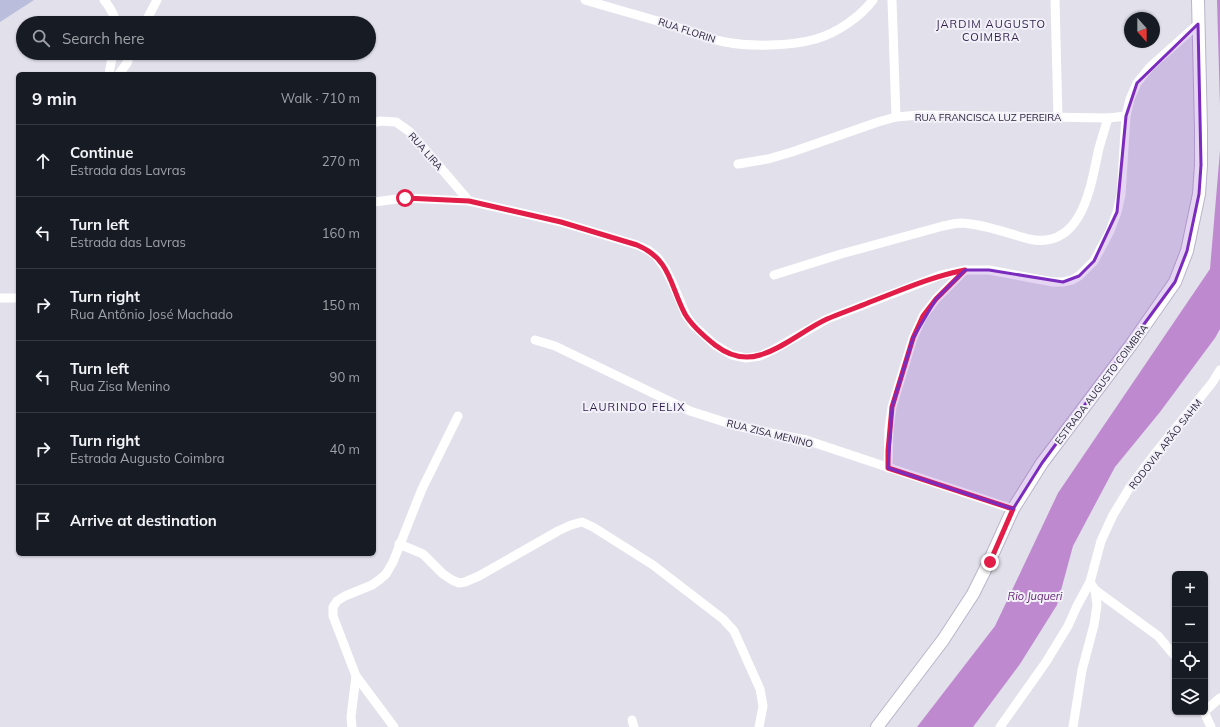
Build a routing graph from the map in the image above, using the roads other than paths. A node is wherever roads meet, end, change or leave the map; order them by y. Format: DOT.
graph roads {
  1 [pos="104,0"];
  2 [pos="157,0"];
  3 [pos="585,0"];
  4 [pos="873,0"];
  5 [pos="892,0"];
  6 [pos="1055,0"];
  7 [pos="1198,0"];
  8 [pos="114,16"];
  9 [pos="149,16"];
  10 [pos="1198,24"];
  11 [pos="111,60"];
  12 [pos="128,60"];
  13 [pos="109,72"];
  14 [pos="120,72"];
  15 [pos="1126,116"];
  16 [pos="1058,117"];
  17 [pos="896,118"];
  18 [pos="1108,118"];
  19 [pos="376,122"];
  20 [pos="738,164"];
  21 [pos="469,201"];
  22 [pos="376,202"];
  23 [pos="965,270"];
  24 [pos="774,275"];
  25 [pos="0,298"];
  26 [pos="16,298"];
  27 [pos="535,340"];
  28 [pos="1220,370"];
  29 [pos="458,416"];
  30 [pos="888,468"];
  31 [pos="1013,509"];
  32 [pos="399,544"];
  33 [pos="1093,586"];
  34 [pos="1172,652"];
  35 [pos="356,676"];
  36 [pos="1220,698"];
  37 [pos="1208,708"];
  38 [pos="1206,715"];
  39 [pos="352,727"];
  40 [pos="394,727"];
  41 [pos="759,727"];
  42 [pos="877,727"];
  43 [pos="1000,727"];
  44 [pos="1073,727"];
  45 [pos="1211,727"];
  1 -- 8 [label="street"];
  2 -- 9 [label="street"];
  3 -- 4 [label="street, RUA FLORIN"];
  5 -- 17 [label="street"];
  6 -- 16 [label="street"];
  7 -- 10 [label="street, ESTRADA AUGUSTO COIMBRA"];
  10 -- 15 [label="street"];
  10 -- 31 [label="street, ESTRADA AUGUSTO COIMBRA"];
  11 -- 13 [label="street"];
  12 -- 14 [label="street"];
  15 -- 18 [label="street, RUA FRANCISCA LUZ PEREIRA"];
  15 -- 23 [label="street"];
  16 -- 17 [label="street, RUA FRANCISCA LUZ PEREIRA"];
  16 -- 18 [label="street, RUA FRANCISCA LUZ PEREIRA"];
  17 -- 20 [label="street, RUA FRANCISCA LUZ PEREIRA"];
  18 -- 24 [label="street"];
  19 -- 21 [label="street, RUA LIRA"];
  21 -- 22 [label="street"];
  21 -- 23 [label="street"];
  23 -- 30 [label="street"];
  25 -- 26 [label="street"];
  27 -- 30 [label="street, RUA ZISA MENINO"];
  28 -- 33 [label="street, RODOVIA ARÃO SAHM"];
  29 -- 32 [label="street"];
  30 -- 31 [label="street, RUA ZISA MENINO"];
  31 -- 42 [label="street, ESTRADA AUGUSTO COIMBRA"];
  32 -- 35 [label="street"];
  32 -- 41 [label="street"];
  33 -- 34 [label="street"];
  33 -- 43 [label="street"];
  33 -- 44 [label="street, RODOVIA ARÃO SAHM"];
  35 -- 39 [label="street"];
  35 -- 40 [label="street"];
  36 -- 37 [label="street"];
  38 -- 45 [label="street"];
}
